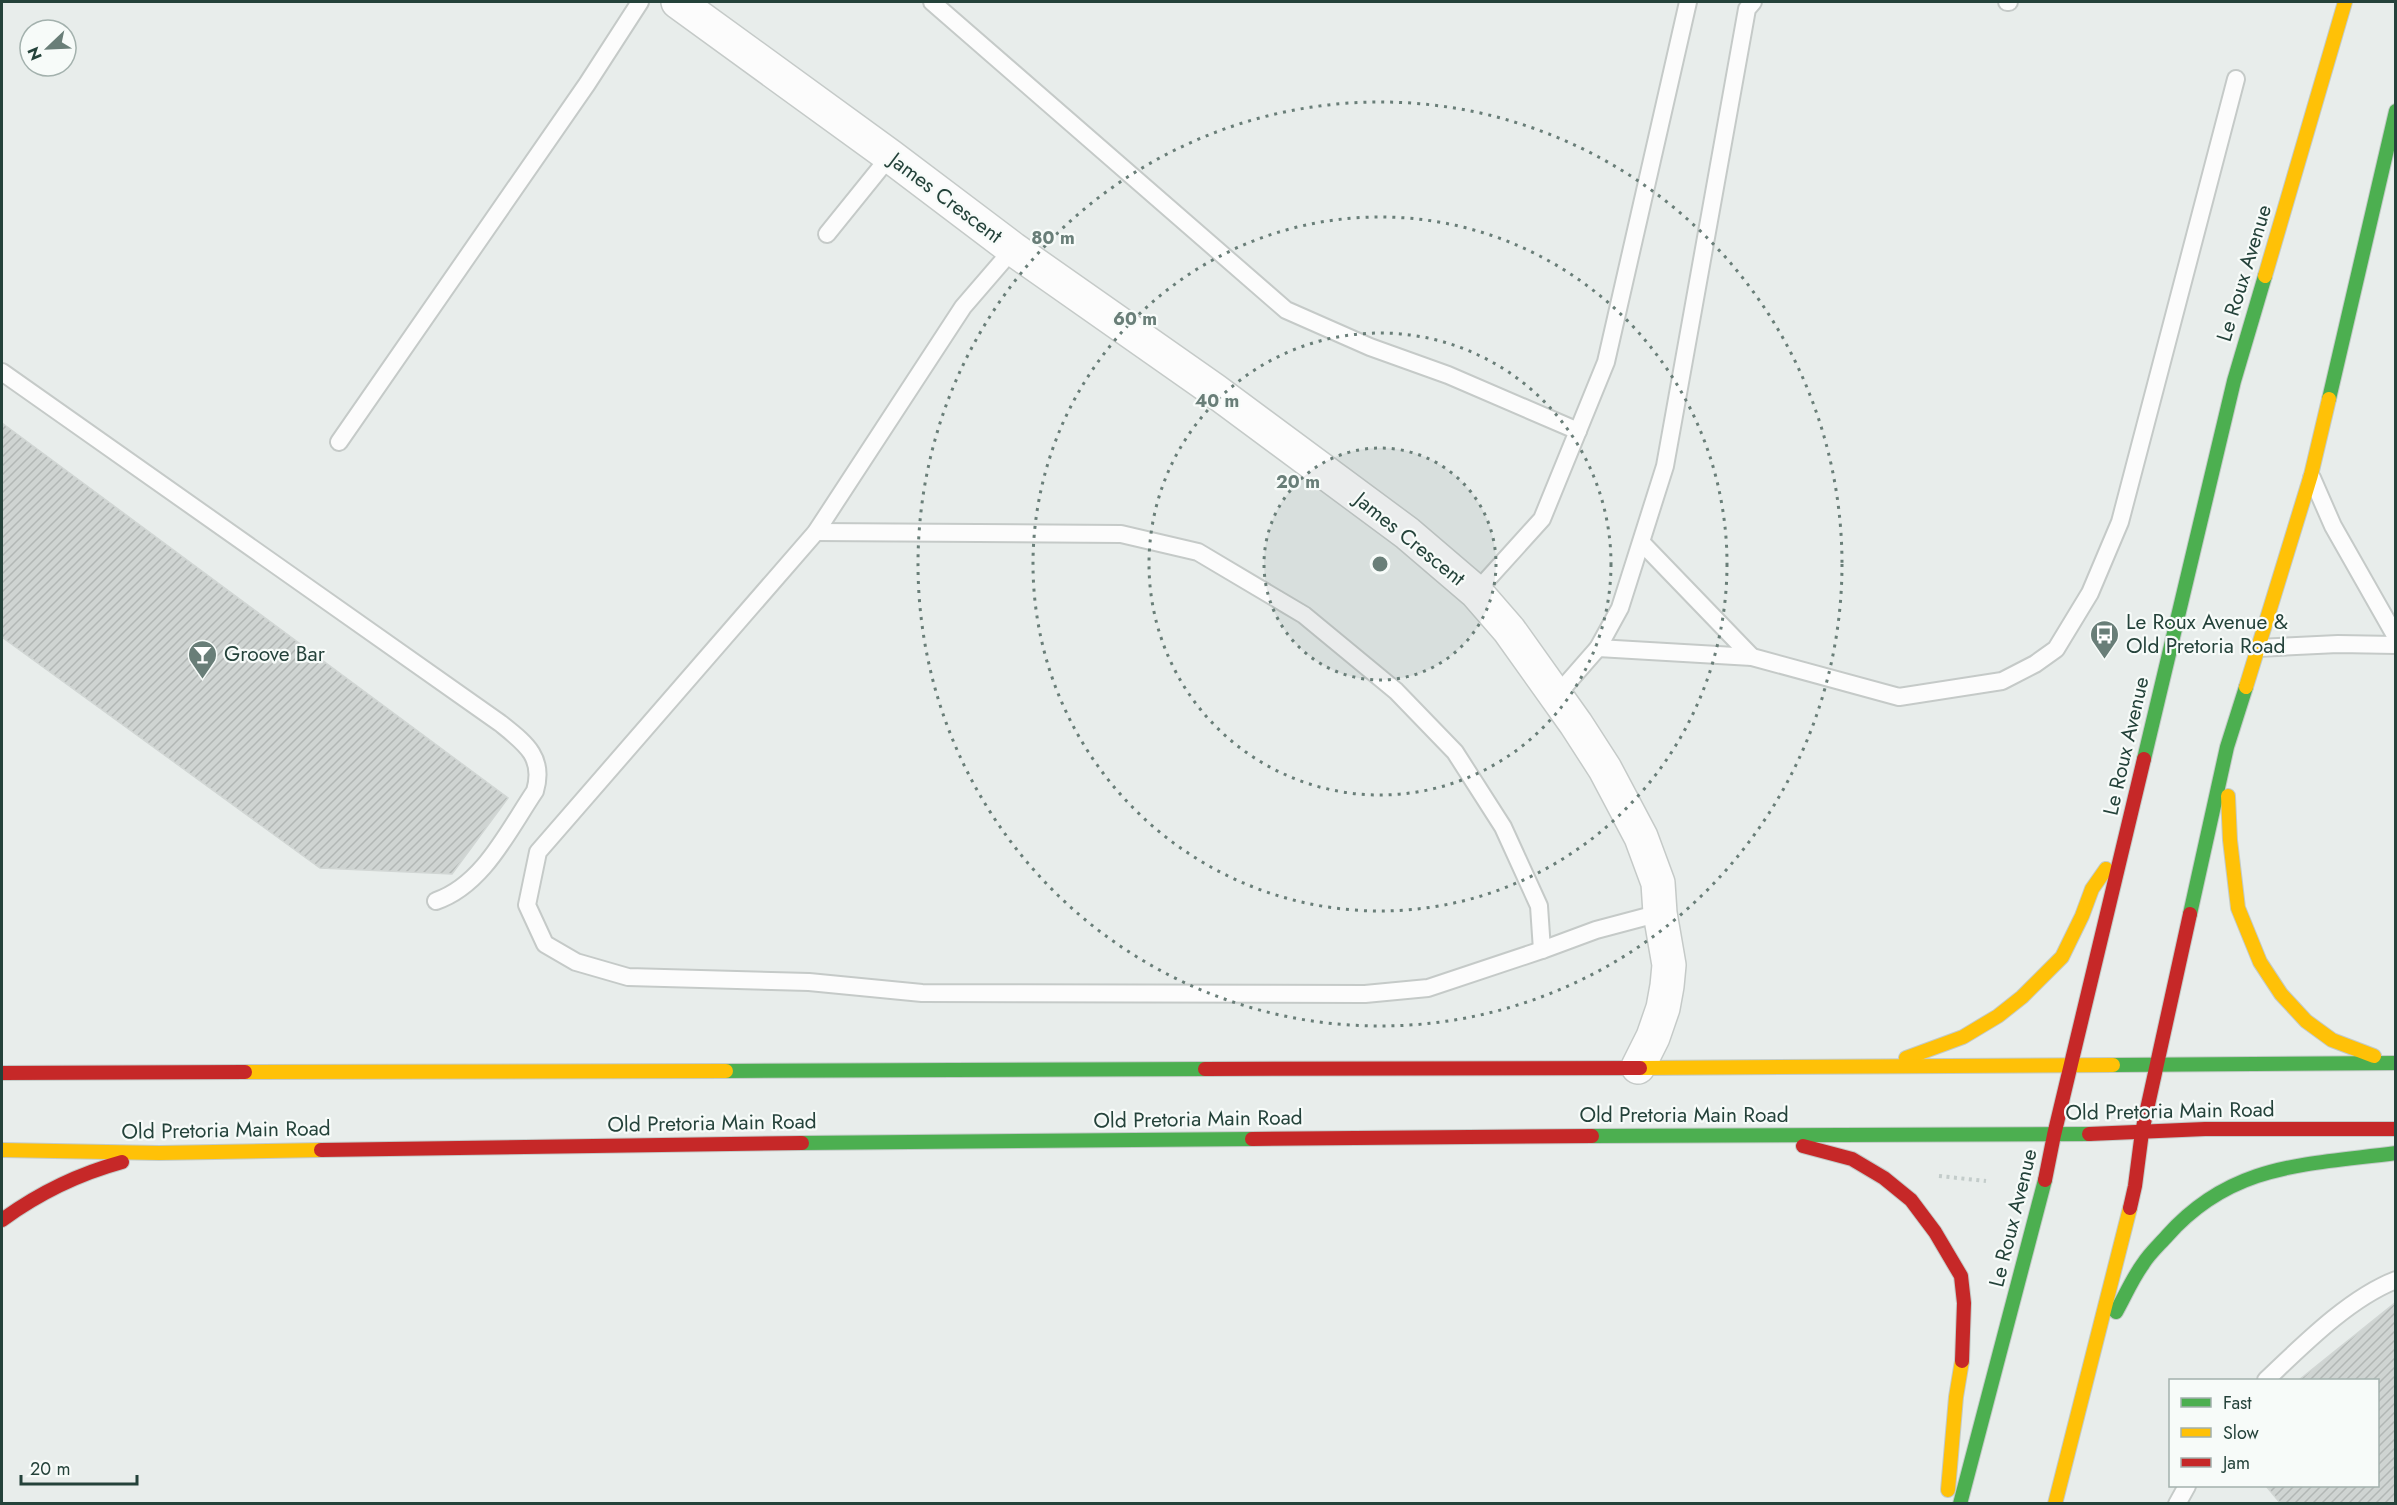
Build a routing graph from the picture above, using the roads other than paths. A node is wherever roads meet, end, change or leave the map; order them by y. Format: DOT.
graph roads {
  1 [pos="640,2"];
  2 [pos="678,2"];
  3 [pos="932,2"];
  4 [pos="1688,2"];
  5 [pos="1753,2"];
  6 [pos="2345,2"];
  7 [pos="2236,80"];
  8 [pos="2396,111"];
  9 [pos="890,156"];
  10 [pos="827,234"];
  11 [pos="1012,249"];
  12 [pos="2,372"];
  13 [pos="1578,431"];
  14 [pos="339,442"];
  15 [pos="2311,475"];
  16 [pos="816,532"];
  17 [pos="1642,543"];
  18 [pos="1476,592"];
  19 [pos="2396,637"];
  20 [pos="2396,645"];
  21 [pos="1598,648"];
  22 [pos="2258,648"];
  23 [pos="1752,657"];
  24 [pos="1556,696"];
  25 [pos="2227,747"];
  26 [pos="2125,840"];
  27 [pos="436,901"];
  28 [pos="1660,912"];
  29 [pos="1542,950"];
  30 [pos="2394,1063"];
  31 [pos="2072,1064"];
  32 [pos="2156,1064"];
  33 [pos="1638,1067"];
  34 [pos="1794,1067"];
  35 [pos="2,1073"];
  36 [pos="2396,1130"];
  37 [pos="2142,1132"];
  38 [pos="1755,1135"];
  39 [pos="2054,1135"];
  40 [pos="2,1150"];
  41 [pos="159,1153"];
  42 [pos="2396,1154"];
  43 [pos="2,1220"];
  44 [pos="2396,1280"];
  45 [pos="2267,1379"];
  46 [pos="2084,1385"];
  47 [pos="2186,1487"];
  48 [pos="1947,1503"];
  49 [pos="1960,1503"];
  50 [pos="2055,1503"];
  51 [pos="2176,1503"];
  1 -- 14 [label="lane"];
  2 -- 9 [label="street, James Crescent"];
  3 -- 13 [label="lane"];
  4 -- 13 [label="lane"];
  5 -- 17 [label="lane"];
  6 -- 26 [label="main road, Le Roux Avenue"];
  7 -- 23 [label="lane"];
  8 -- 15 [label="main road"];
  9 -- 10 [label="lane"];
  9 -- 11 [label="street, James Crescent"];
  11 -- 16 [label="lane"];
  11 -- 18 [label="street, James Crescent"];
  12 -- 27 [label="lane"];
  13 -- 18 [label="lane"];
  15 -- 19 [label="lane"];
  15 -- 22 [label="main road"];
  16 -- 29 [label="lane"];
  16 -- 29 [label="lane"];
  17 -- 21 [label="lane"];
  17 -- 23 [label="lane"];
  18 -- 24 [label="street, James Crescent"];
  20 -- 22 [label="lane"];
  21 -- 23 [label="lane"];
  21 -- 24 [label="lane"];
  22 -- 25 [label="main road"];
  24 -- 28 [label="street, James Crescent"];
  25 -- 30 [label="main road"];
  25 -- 32 [label="main road"];
  26 -- 31 [label="main road, Le Roux Avenue"];
  26 -- 34 [label="main road"];
  28 -- 29 [label="lane"];
  28 -- 33 [label="street, James Crescent"];
  30 -- 32 [label="main road"];
  31 -- 32 [label="main road"];
  31 -- 34 [label="main road"];
  31 -- 39 [label="main road, Le Roux Avenue"];
  32 -- 37 [label="main road"];
  33 -- 34 [label="main road"];
  33 -- 35 [label="main road"];
  36 -- 37 [label="main road, Old Pretoria Main Road"];
  37 -- 39 [label="main road, Old Pretoria Main Road"];
  37 -- 46 [label="main road"];
  38 -- 39 [label="main road, Old Pretoria Main Road"];
  38 -- 41 [label="main road, Old Pretoria Main Road"];
  38 -- 48 [label="main road"];
  39 -- 49 [label="main road, Le Roux Avenue"];
  40 -- 41 [label="main road, Old Pretoria Main Road"];
  41 -- 43 [label="main road"];
  42 -- 46 [label="main road"];
  44 -- 45 [label="lane"];
  46 -- 50 [label="main road"];
  47 -- 51 [label="lane"];
}
